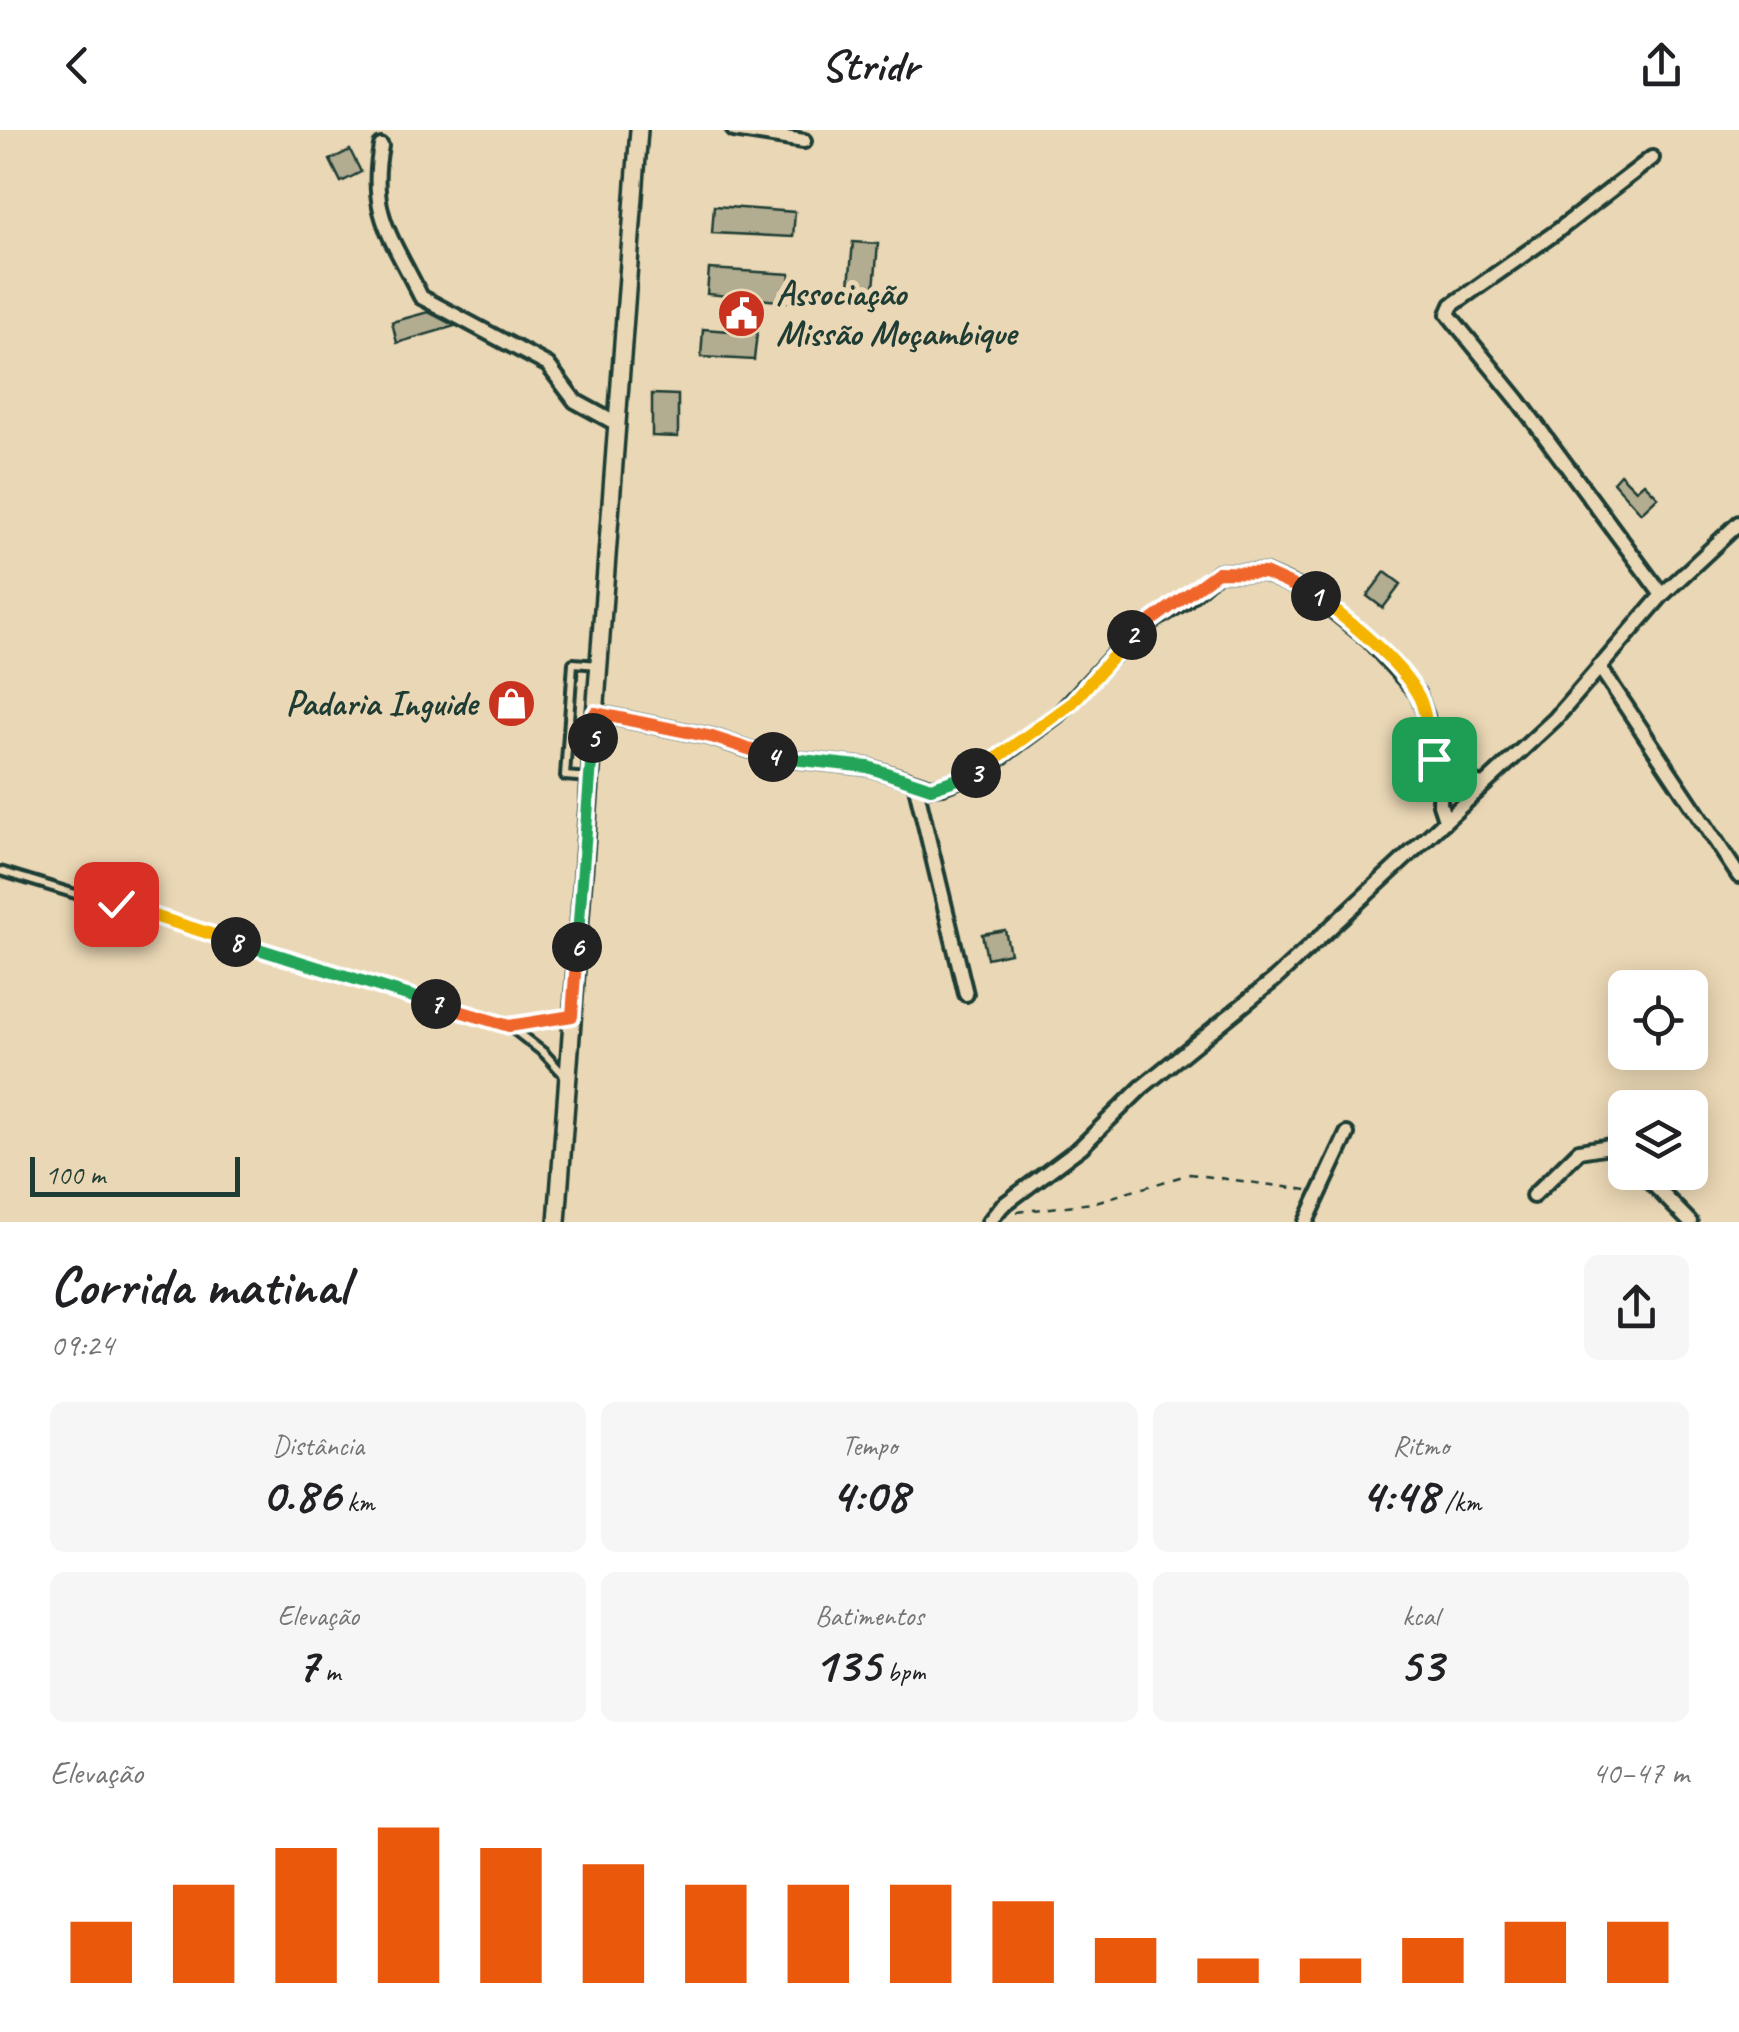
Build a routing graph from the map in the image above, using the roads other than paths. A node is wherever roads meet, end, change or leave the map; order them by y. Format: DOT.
graph roads {
  1 [pos="640,130"];
  2 [pos="734,130"];
  3 [pos="804,141"];
  4 [pos="381,146"];
  5 [pos="1652,158"];
  6 [pos="617,424"];
  7 [pos="1739,523"];
  8 [pos="1662,595"];
  9 [pos="598,665"];
  10 [pos="1600,666"];
  11 [pos="595,713"];
  12 [pos="1434,759"];
  13 [pos="590,778"];
  14 [pos="915,782"];
  15 [pos="1482,786"];
  16 [pos="1444,819"];
  17 [pos="0,871"];
  18 [pos="1739,876"];
  19 [pos="966,994"];
  20 [pos="572,1016"];
  21 [pos="509,1026"];
  22 [pos="568,1079"];
  23 [pos="1347,1134"];
  24 [pos="1608,1146"];
  25 [pos="1659,1190"];
  26 [pos="1533,1196"];
  27 [pos="557,1222"];
  28 [pos="988,1222"];
  29 [pos="1306,1222"];
  30 [pos="1690,1222"];
  1 -- 6 [label="street"];
  2 -- 3 [label="street"];
  4 -- 6 [label="street"];
  5 -- 8 [label="street"];
  6 -- 9 [label="street"];
  7 -- 8 [label="street"];
  8 -- 10 [label="street"];
  9 -- 11 [label="street"];
  9 -- 13 [label="lane"];
  10 -- 15 [label="street"];
  10 -- 18 [label="street"];
  11 -- 13 [label="street"];
  11 -- 14 [label="street"];
  12 -- 14 [label="street"];
  12 -- 15 [label="street"];
  12 -- 16 [label="street"];
  13 -- 20 [label="street"];
  14 -- 19 [label="street"];
  15 -- 16 [label="street"];
  16 -- 28 [label="street"];
  17 -- 21 [label="lane"];
  20 -- 21 [label="lane"];
  20 -- 22 [label="street"];
  21 -- 22 [label="lane"];
  22 -- 27 [label="street"];
  23 -- 29 [label="street"];
  24 -- 26 [label="street"];
  25 -- 30 [label="street"];
}
